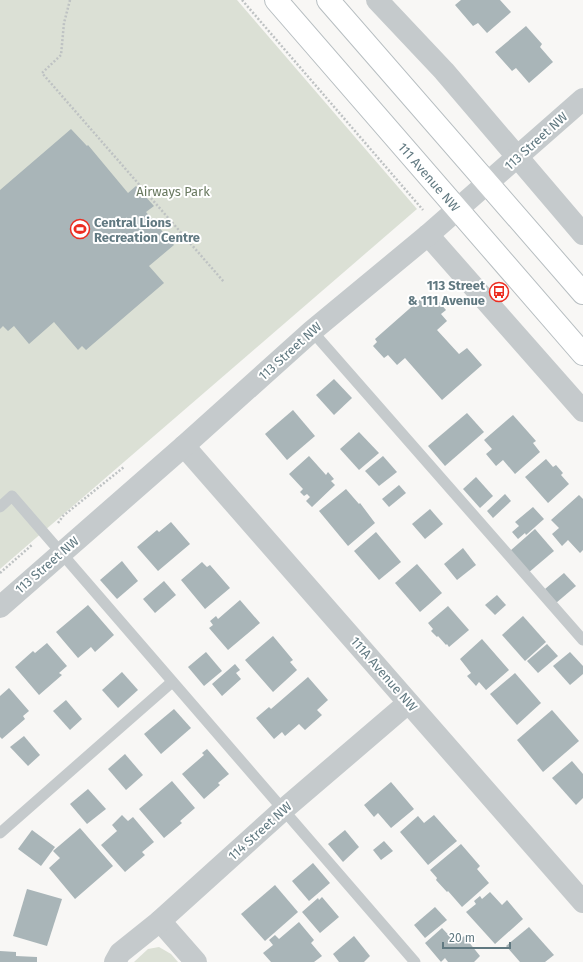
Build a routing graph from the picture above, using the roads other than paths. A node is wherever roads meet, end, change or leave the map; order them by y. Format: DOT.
graph roads {
  1 [pos="276,0"];
  2 [pos="328,0"];
  3 [pos="377,0"];
  4 [pos="583,99"];
  5 [pos="518,157"];
  6 [pos="488,184"];
  7 [pos="457,210"];
  8 [pos="583,234"];
  9 [pos="428,235"];
  10 [pos="583,293"];
  11 [pos="312,331"];
  12 [pos="583,354"];
  13 [pos="583,410"];
  14 [pos="184,446"];
  15 [pos="0,507"];
  16 [pos="61,552"];
  17 [pos="0,606"];
  18 [pos="583,640"];
  19 [pos="172,682"];
  20 [pos="408,703"];
  21 [pos="283,810"];
  22 [pos="0,833"];
  23 [pos="583,902"];
  24 [pos="160,921"];
  25 [pos="114,962"];
  26 [pos="196,962"];
  27 [pos="415,962"];
  1 -- 7 [label="main road, 111 Avenue NW"];
  2 -- 6 [label="main road"];
  3 -- 5 [label="street"];
  4 -- 5 [label="street, 113 Street NW"];
  5 -- 6 [label="street, 113 Street NW"];
  5 -- 8 [label="street"];
  6 -- 7 [label="street, 113 Street NW"];
  6 -- 10 [label="main road"];
  7 -- 9 [label="street, 113 Street NW"];
  7 -- 12 [label="main road, 111 Avenue NW"];
  9 -- 11 [label="street, 113 Street NW"];
  9 -- 13 [label="street"];
  11 -- 14 [label="street, 113 Street NW"];
  11 -- 18 [label="lane"];
  14 -- 16 [label="street, 113 Street NW"];
  14 -- 20 [label="street, 111A Avenue NW"];
  15 -- 16 [label="lane"];
  16 -- 17 [label="street, 113 Street NW"];
  16 -- 19 [label="lane"];
  19 -- 21 [label="lane"];
  19 -- 22 [label="lane"];
  20 -- 21 [label="street, 114 Street NW"];
  20 -- 23 [label="street, 111A Avenue NW"];
  21 -- 24 [label="street, 114 Street NW"];
  21 -- 27 [label="lane"];
  24 -- 25 [label="street, 114 Street NW"];
  24 -- 26 [label="street"];
}
